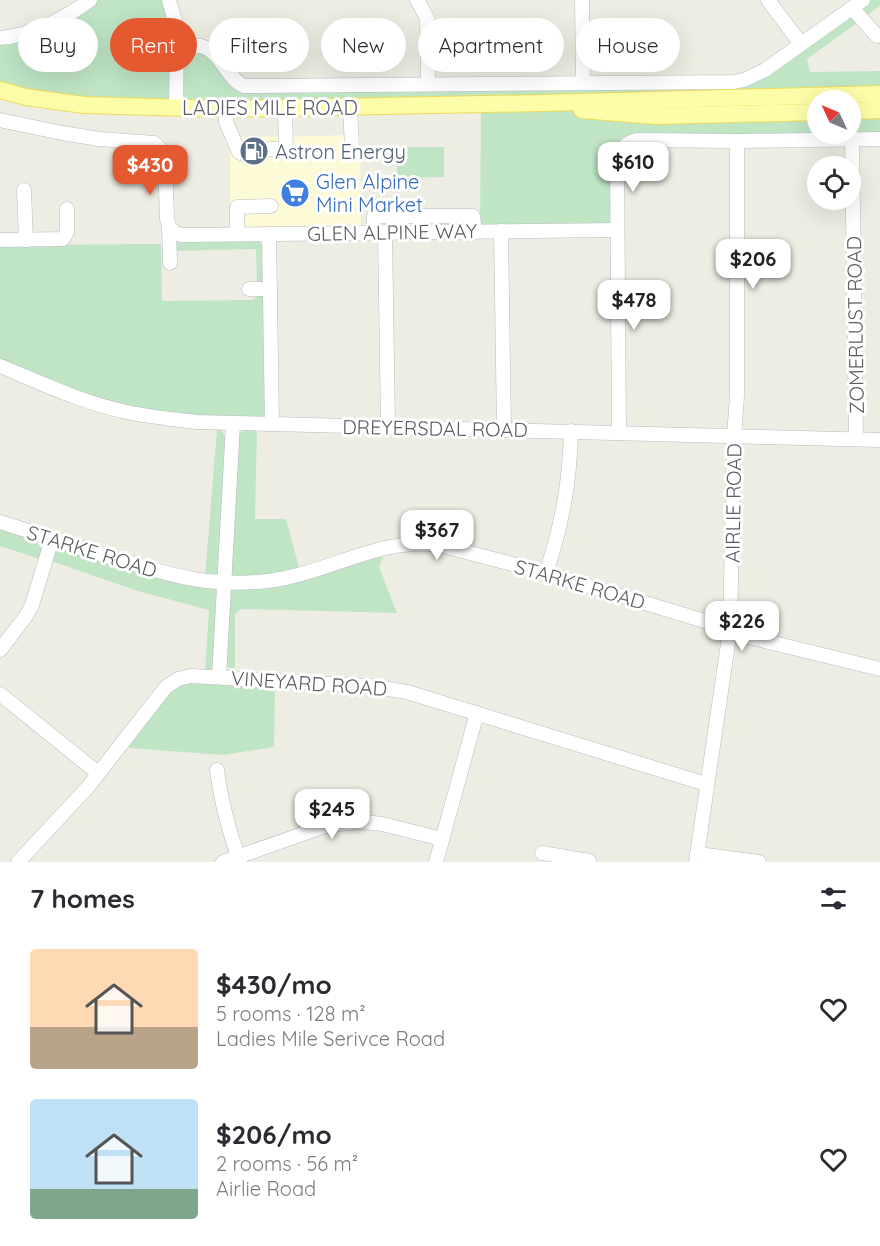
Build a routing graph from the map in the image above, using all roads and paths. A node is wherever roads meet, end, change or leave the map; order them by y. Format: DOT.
graph roads {
  1 [pos="90,0"];
  2 [pos="169,0"];
  3 [pos="417,0"];
  4 [pos="582,0"];
  5 [pos="768,0"];
  6 [pos="857,4"];
  7 [pos="175,18"];
  8 [pos="877,36"];
  9 [pos="0,38"];
  10 [pos="801,44"];
  11 [pos="197,46"];
  12 [pos="177,72"];
  13 [pos="583,82"];
  14 [pos="428,84"];
  15 [pos="0,90"];
  16 [pos="880,94"];
  17 [pos="542,104"];
  18 [pos="350,107"];
  19 [pos="176,108"];
  20 [pos="225,109"];
  21 [pos="880,110"];
  22 [pos="861,111"];
  23 [pos="807,112"];
  24 [pos="285,116"];
  25 [pos="0,120"];
  26 [pos="861,139"];
  27 [pos="880,139"];
  28 [pos="807,140"];
  29 [pos="737,141"];
  30 [pos="852,144"];
  31 [pos="352,148"];
  32 [pos="266,151"];
  33 [pos="243,154"];
  34 [pos="24,190"];
  35 [pos="271,206"];
  36 [pos="67,209"];
  37 [pos="169,227"];
  38 [pos="617,230"];
  39 [pos="474,231"];
  40 [pos="501,231"];
  41 [pos="379,233"];
  42 [pos="237,234"];
  43 [pos="269,234"];
  44 [pos="0,240"];
  45 [pos="26,240"];
  46 [pos="170,263"];
  47 [pos="249,289"];
  48 [pos="270,289"];
  49 [pos="0,366"];
  50 [pos="233,424"];
  51 [pos="272,424"];
  52 [pos="388,427"];
  53 [pos="504,430"];
  54 [pos="571,431"];
  55 [pos="619,433"];
  56 [pos="734,436"];
  57 [pos="856,439"];
  58 [pos="880,440"];
  59 [pos="0,522"];
  60 [pos="52,539"];
  61 [pos="546,573"];
  62 [pos="223,583"];
  63 [pos="730,630"];
  64 [pos="0,650"];
  65 [pos="880,669"];
  66 [pos="219,677"];
  67 [pos="0,694"];
  68 [pos="477,713"];
  69 [pos="217,770"];
  70 [pos="98,773"];
  71 [pos="706,784"];
  72 [pos="442,839"];
  73 [pos="542,853"];
  74 [pos="697,858"];
  75 [pos="239,859"];
  76 [pos="565,860"];
  77 [pos="589,861"];
  78 [pos="18,862"];
  79 [pos="223,862"];
  80 [pos="436,862"];
  81 [pos="759,862"];
  1 -- 9 [label="street"];
  2 -- 7 [label="street"];
  3 -- 14 [label="street"];
  4 -- 13 [label="street"];
  5 -- 10 [label="street"];
  6 -- 8 [label="street"];
  6 -- 10 [label="street"];
  10 -- 13 [label="street"];
  11 -- 14 [label="street"];
  12 -- 19 [label="street"];
  13 -- 14 [label="street"];
  15 -- 19 [label="main road, LADIES MILE ROAD"];
  16 -- 17 [label="main road, LADIES MILE ROAD"];
  17 -- 18 [label="main road, LADIES MILE ROAD"];
  17 -- 23 [label="main road, LADIES MILE ROAD"];
  18 -- 24 [label="main road, LADIES MILE ROAD"];
  18 -- 31 [label="street"];
  19 -- 20 [label="main road, LADIES MILE ROAD"];
  20 -- 24 [label="main road, LADIES MILE ROAD"];
  20 -- 33 [label="street"];
  21 -- 22 [label="main road"];
  24 -- 32 [label="street"];
  25 -- 37 [label="street"];
  26 -- 27 [label="street"];
  28 -- 29 [label="street"];
  29 -- 38 [label="street"];
  29 -- 56 [label="street, AIRLIE ROAD"];
  30 -- 57 [label="street, ZOMERLUST ROAD"];
  34 -- 45 [label="street"];
  35 -- 42 [label="street"];
  36 -- 45 [label="street"];
  37 -- 42 [label="street, GLEN ALPINE WAY"];
  37 -- 46 [label="street"];
  38 -- 40 [label="street, GLEN ALPINE WAY"];
  38 -- 55 [label="street"];
  39 -- 40 [label="street, GLEN ALPINE WAY"];
  39 -- 41 [label="street, GLEN ALPINE WAY"];
  39 -- 41 [label="street"];
  40 -- 53 [label="street"];
  41 -- 43 [label="street, GLEN ALPINE WAY"];
  41 -- 52 [label="street"];
  42 -- 43 [label="street, GLEN ALPINE WAY"];
  43 -- 48 [label="street"];
  44 -- 45 [label="street"];
  47 -- 48 [label="street"];
  48 -- 51 [label="street"];
  49 -- 50 [label="street, DREYERSDAL ROAD"];
  50 -- 51 [label="street, DREYERSDAL ROAD"];
  50 -- 62 [label="street"];
  51 -- 52 [label="street, DREYERSDAL ROAD"];
  52 -- 53 [label="street, DREYERSDAL ROAD"];
  53 -- 54 [label="street, DREYERSDAL ROAD"];
  54 -- 55 [label="street, DREYERSDAL ROAD"];
  54 -- 61 [label="street"];
  55 -- 56 [label="street, DREYERSDAL ROAD"];
  56 -- 57 [label="street, DREYERSDAL ROAD"];
  56 -- 63 [label="street, AIRLIE ROAD"];
  57 -- 58 [label="street, DREYERSDAL ROAD"];
  59 -- 60 [label="street, STARKE ROAD"];
  60 -- 62 [label="street, STARKE ROAD"];
  60 -- 64 [label="street"];
  61 -- 62 [label="street, STARKE ROAD"];
  61 -- 63 [label="street, STARKE ROAD"];
  62 -- 66 [label="street"];
  63 -- 65 [label="street, STARKE ROAD"];
  63 -- 71 [label="street, AIRLIE ROAD"];
  66 -- 68 [label="street, VINEYARD ROAD"];
  66 -- 70 [label="street, VINEYARD ROAD"];
  67 -- 70 [label="street"];
  68 -- 71 [label="street, VINEYARD ROAD"];
  68 -- 72 [label="street"];
  69 -- 75 [label="street"];
  70 -- 78 [label="street, VINEYARD ROAD"];
  71 -- 74 [label="street, AIRLIE ROAD"];
  72 -- 75 [label="street"];
  72 -- 80 [label="street"];
  73 -- 76 [label="street"];
  74 -- 81 [label="street"];
  75 -- 79 [label="street"];
  76 -- 77 [label="street"];
}
